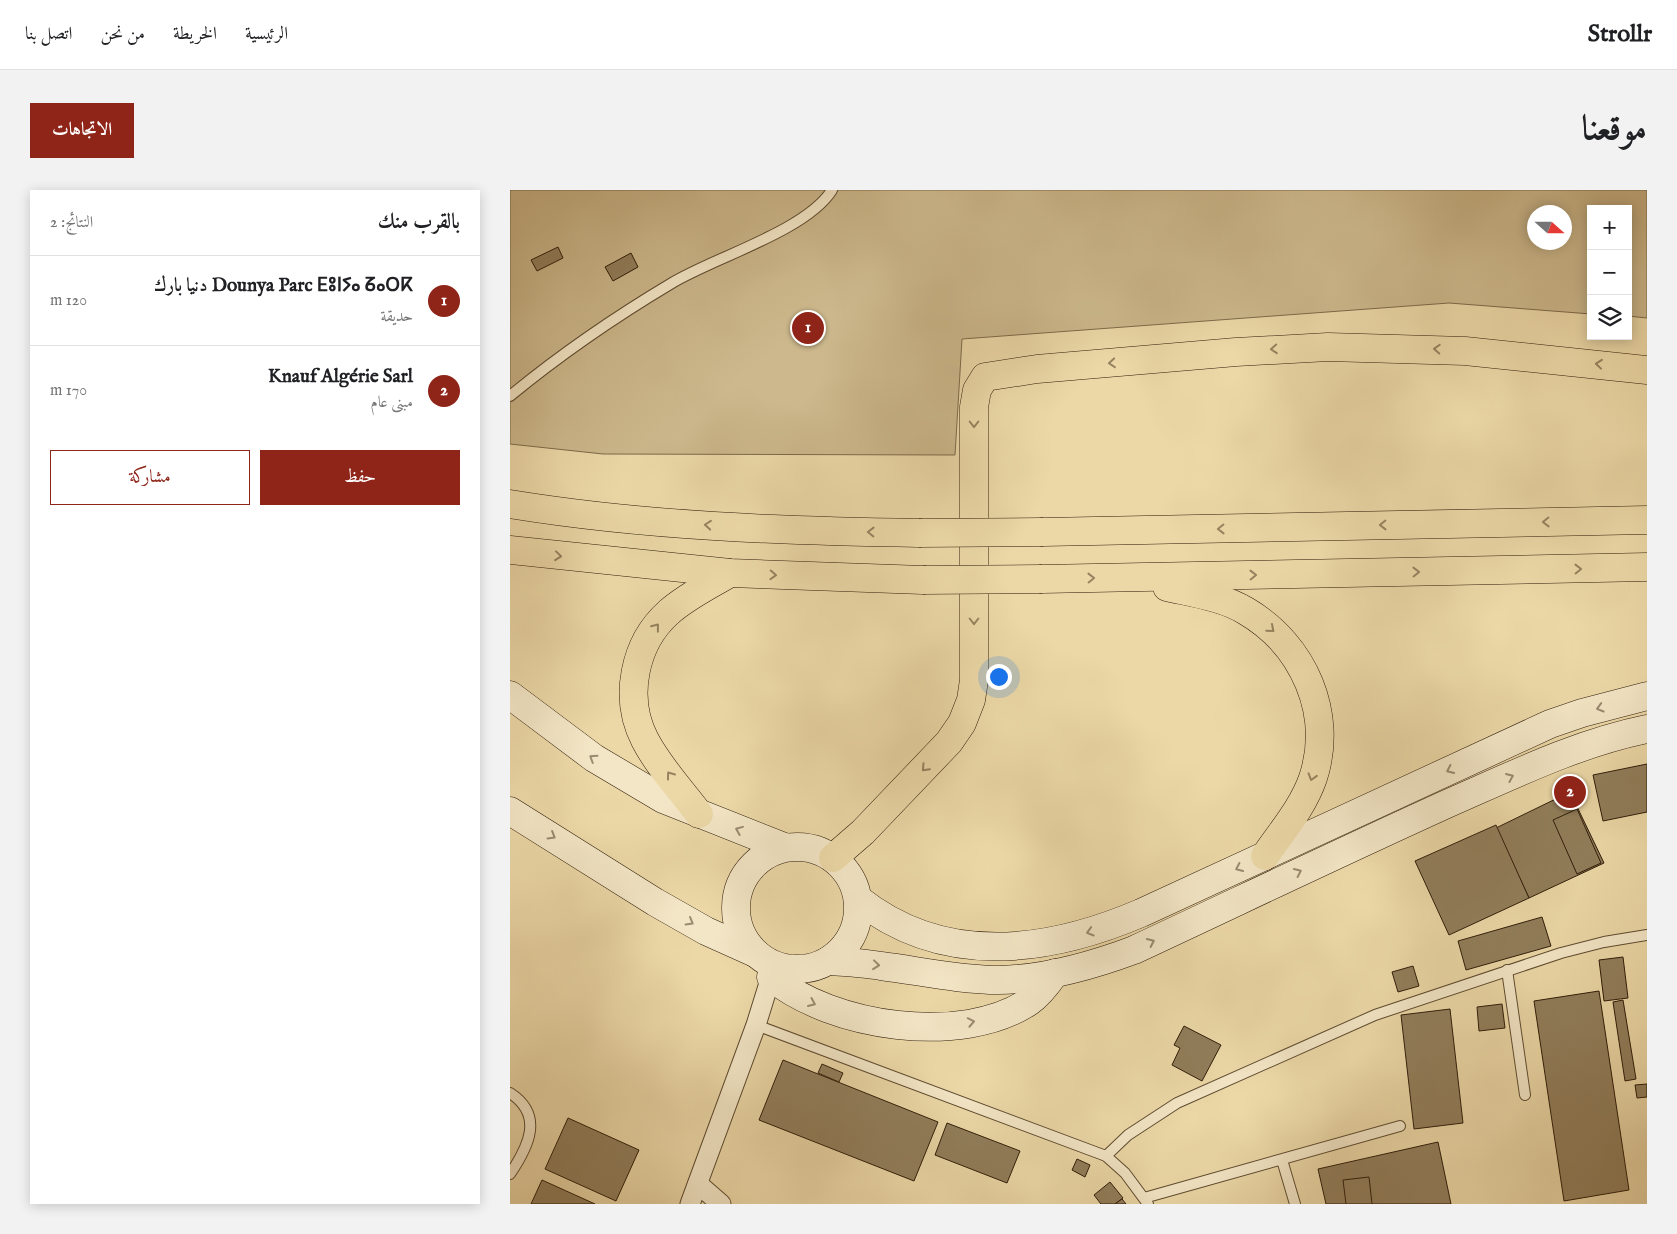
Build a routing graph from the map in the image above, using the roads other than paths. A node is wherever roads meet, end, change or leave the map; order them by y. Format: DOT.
graph roads {
  1 [pos="832,190"];
  2 [pos="1647,370"];
  3 [pos="510,396"];
  4 [pos="510,504"];
  5 [pos="1647,520"];
  6 [pos="510,550"];
  7 [pos="1647,567"];
  8 [pos="730,573"];
  9 [pos="1129,578"];
  10 [pos="510,695"];
  11 [pos="1647,696"];
  12 [pos="1647,729"];
  13 [pos="510,811"];
  14 [pos="699,814"];
  15 [pos="784,848"];
  16 [pos="1265,856"];
  17 [pos="833,858"];
  18 [pos="858,899"];
  19 [pos="1647,935"];
  20 [pos="828,961"];
  21 [pos="767,965"];
  22 [pos="1507,970"];
  23 [pos="1055,973"];
  24 [pos="756,1025"];
  25 [pos="510,1093"];
  26 [pos="1525,1095"];
  27 [pos="1400,1126"];
  28 [pos="1106,1156"];
  29 [pos="1282,1160"];
  30 [pos="510,1174"];
  31 [pos="698,1184"];
  32 [pos="1146,1201"];
  33 [pos="690,1204"];
  34 [pos="721,1204"];
  35 [pos="1295,1204"];
  1 -- 3 [label="lane"];
  2 -- 17 [label="highway, one-way"];
  5 -- 4 [label="highway, one-way, bridge"];
  6 -- 8 [label="highway, one-way"];
  9 -- 7 [label="highway, one-way"];
  8 -- 9 [label="highway, one-way, bridge"];
  14 -- 8 [label="highway, one-way"];
  9 -- 16 [label="highway, one-way"];
  14 -- 10 [label="main road, one-way"];
  11 -- 16 [label="main road, one-way"];
  23 -- 12 [label="main road, one-way"];
  13 -- 21 [label="main road, one-way"];
  15 -- 14 [label="main road, one-way"];
  15 -- 17 [label="main road"];
  15 -- 21 [label="main road"];
  16 -- 18 [label="main road, one-way"];
  17 -- 18 [label="main road"];
  18 -- 20 [label="main road"];
  19 -- 22 [label="lane"];
  20 -- 21 [label="main road"];
  20 -- 23 [label="main road, one-way"];
  21 -- 23 [label="main road, one-way"];
  21 -- 24 [label="street"];
  22 -- 26 [label="lane"];
  22 -- 28 [label="lane"];
  24 -- 28 [label="lane"];
  24 -- 31 [label="street"];
  25 -- 30 [label="lane"];
  27 -- 29 [label="lane"];
  28 -- 32 [label="lane"];
  29 -- 32 [label="lane"];
  29 -- 35 [label="lane"];
  31 -- 33 [label="street"];
  31 -- 34 [label="street"];
}
